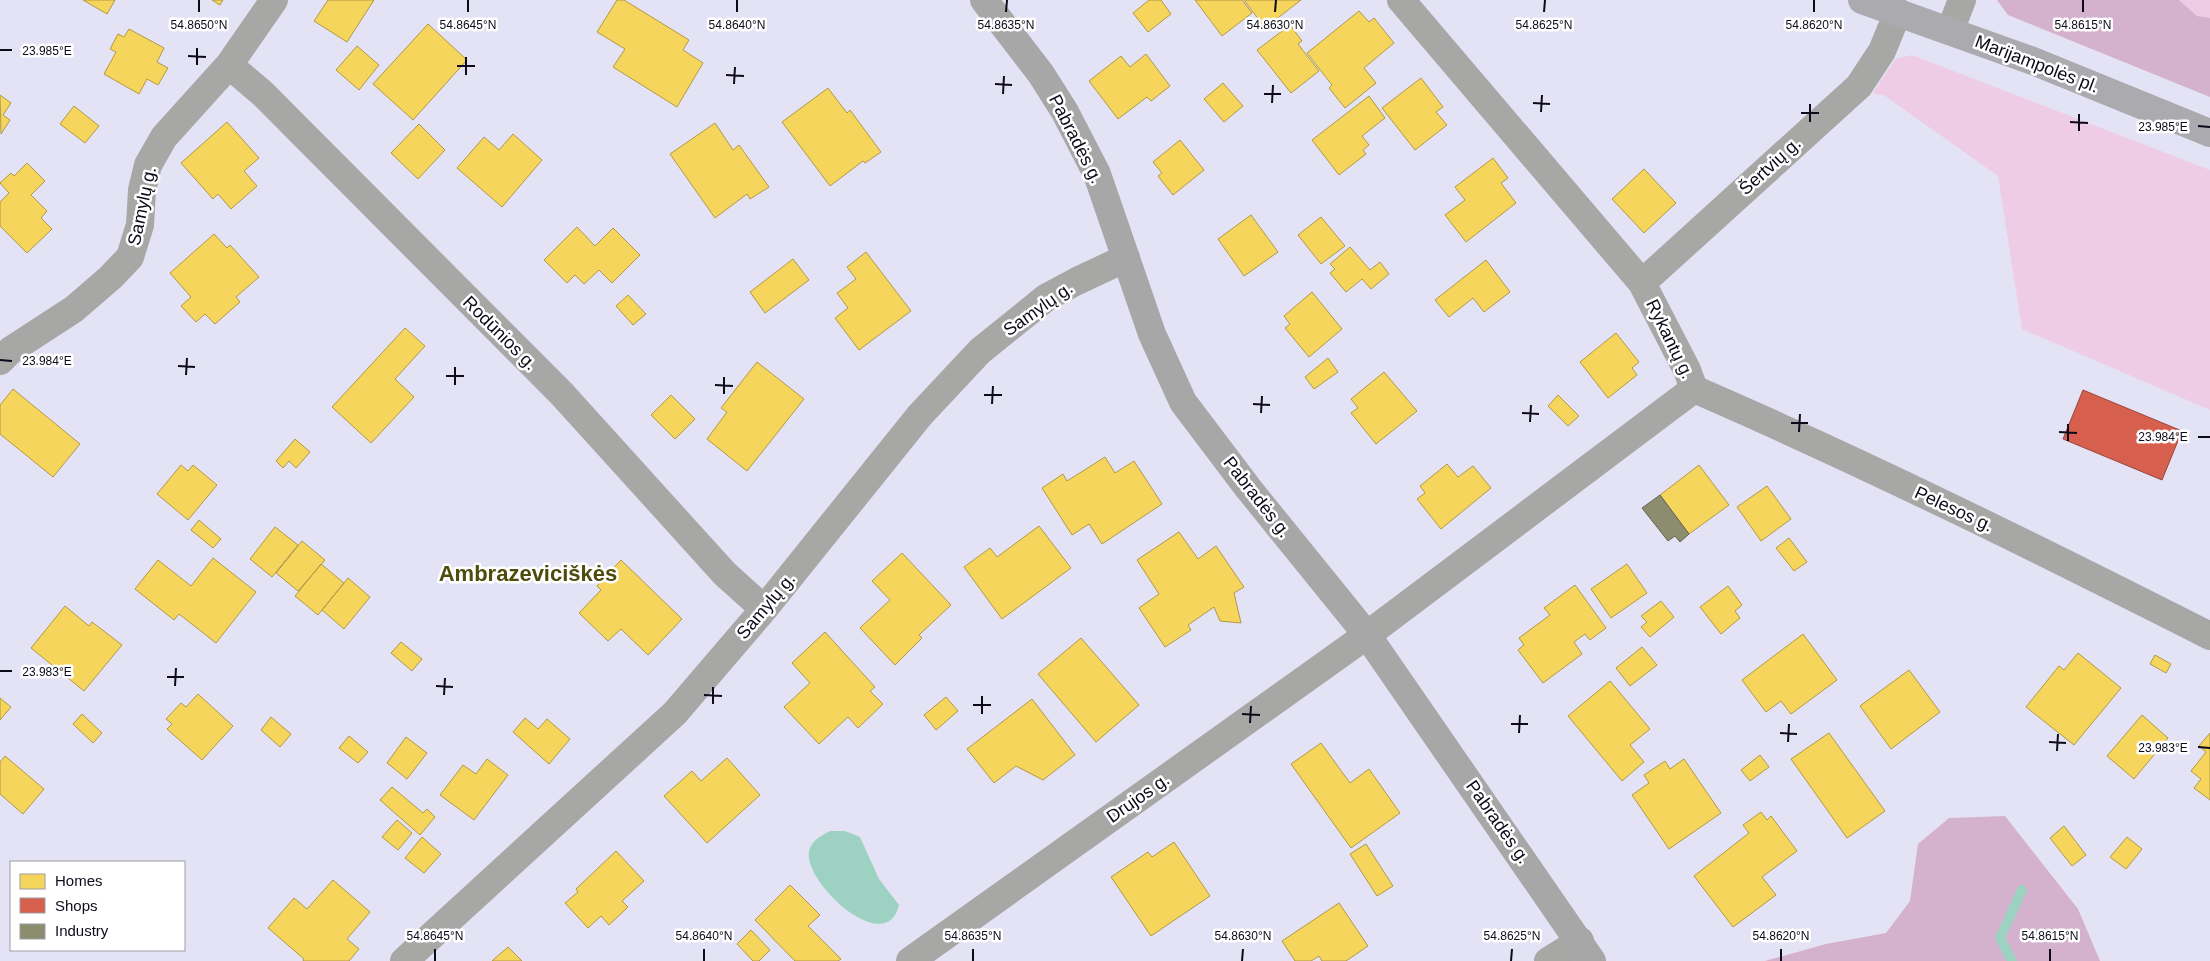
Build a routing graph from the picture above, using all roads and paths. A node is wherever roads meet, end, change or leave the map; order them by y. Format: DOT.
graph roads {
  1 [pos="274,0"];
  2 [pos="984,0"];
  3 [pos="1401,0"];
  4 [pos="1862,0"];
  5 [pos="1962,0"];
  6 [pos="1898,12"];
  7 [pos="1950,31"];
  8 [pos="229,64"];
  9 [pos="2210,133"];
  10 [pos="1126,258"];
  11 [pos="1642,283"];
  12 [pos="0,361"];
  13 [pos="1694,389"];
  14 [pos="764,609"];
  15 [pos="1367,635"];
  16 [pos="2210,636"];
  17 [pos="1586,951"];
  18 [pos="404,961"];
  19 [pos="910,961"];
  20 [pos="1548,961"];
  1 -- 8 [label="street, Samylų g."];
  2 -- 10 [label="street, Pabradės g."];
  3 -- 11 [label="street, Rykantų g."];
  4 -- 6 [label="main road, Marijampolės pl."];
  5 -- 7 [label="street"];
  6 -- 7 [label="main road, Marijampolės pl."];
  6 -- 11 [label="street, Šertvių g."];
  7 -- 9 [label="main road, Marijampolės pl."];
  8 -- 12 [label="street, Samylų g."];
  8 -- 14 [label="street, Rodūnios g."];
  10 -- 14 [label="street, Samylų g."];
  10 -- 15 [label="street, Pabradės g."];
  11 -- 13 [label="street, Rykantų g."];
  13 -- 15 [label="street, Rykantų g."];
  13 -- 16 [label="street, Pelesos g."];
  14 -- 18 [label="street, Samylų g."];
  15 -- 17 [label="street, Pabradės g."];
  15 -- 19 [label="street, Drujos g."];
  17 -- 20 [label="street"];
}
